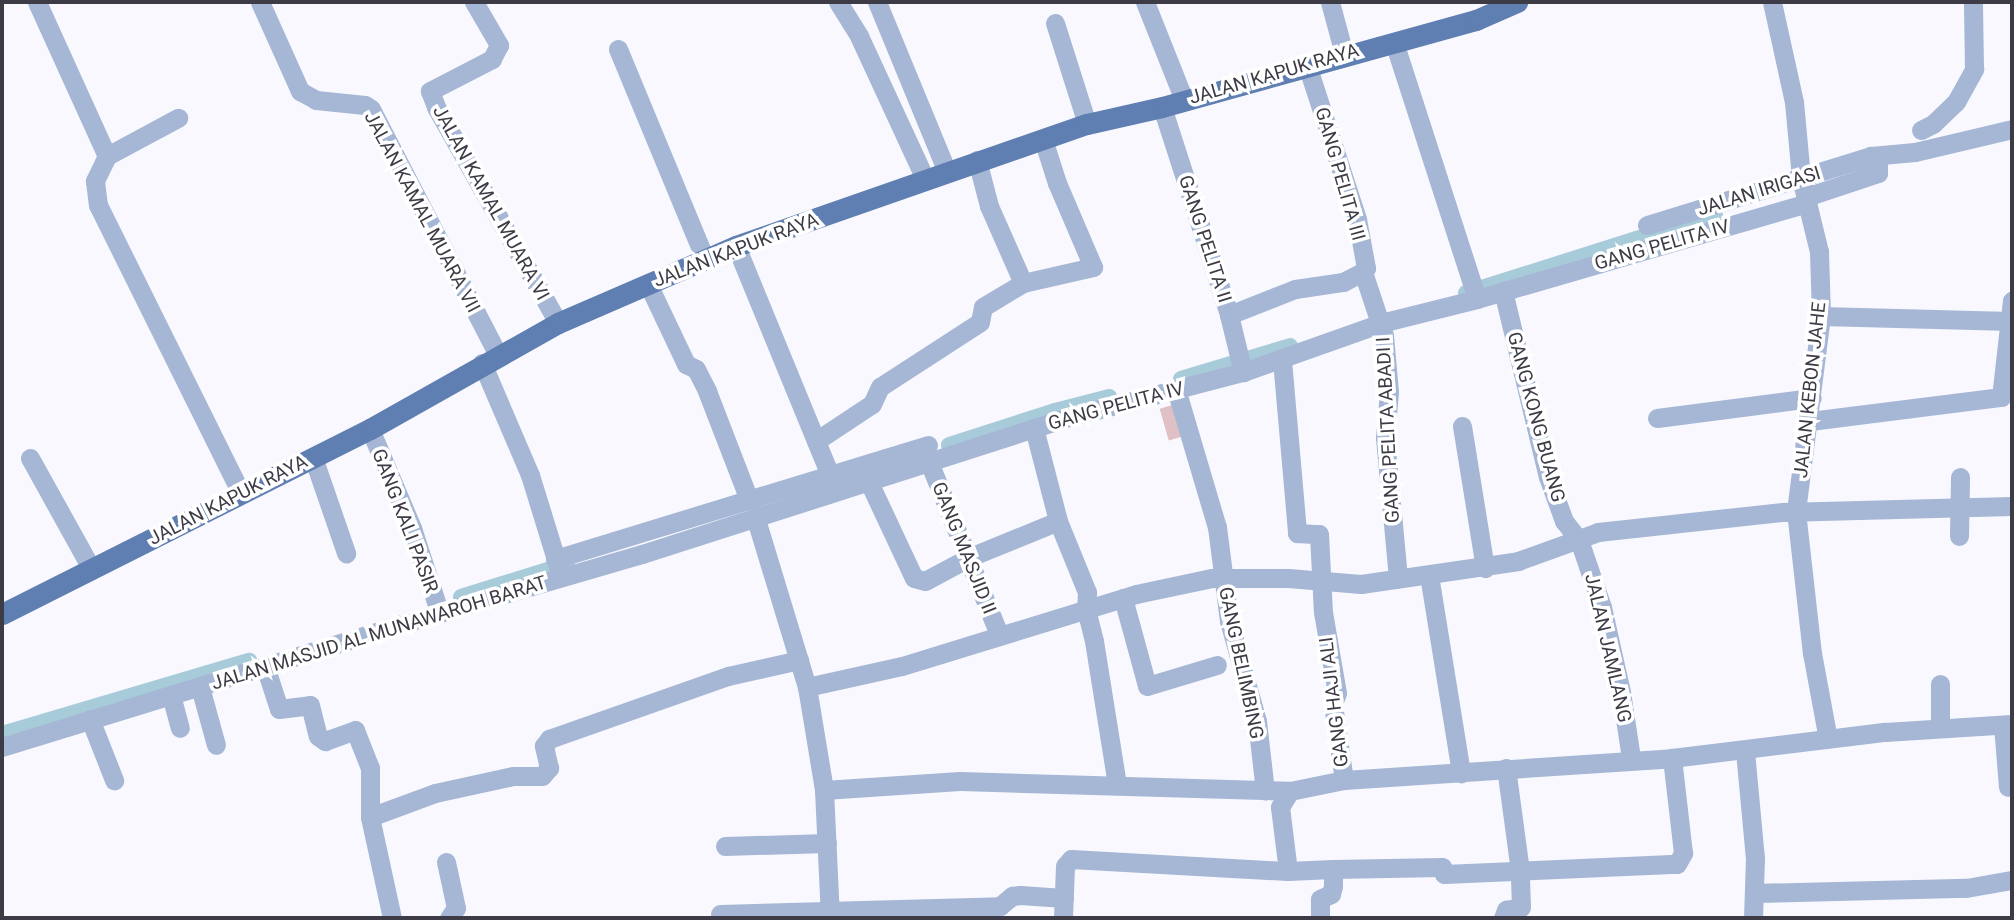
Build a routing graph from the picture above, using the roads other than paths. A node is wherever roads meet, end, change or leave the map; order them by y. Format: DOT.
graph roads {
  1 [pos="37,2"];
  2 [pos="260,2"];
  3 [pos="474,2"];
  4 [pos="838,2"];
  5 [pos="877,2"];
  6 [pos="1145,2"];
  7 [pos="1331,2"];
  8 [pos="1517,2"];
  9 [pos="1772,2"];
  10 [pos="1973,2"];
  11 [pos="1055,23"];
  12 [pos="1394,42"];
  13 [pos="618,49"];
  14 [pos="1344,54"];
  15 [pos="1307,65"];
  16 [pos="1171,104"];
  17 [pos="178,118"];
  18 [pos="1087,124"];
  19 [pos="2012,129"];
  20 [pos="1921,130"];
  21 [pos="1043,139"];
  22 [pos="107,156"];
  23 [pos="977,160"];
  24 [pos="947,172"];
  25 [pos="925,180"];
  26 [pos="1804,191"];
  27 [pos="1647,225"];
  28 [pos="736,246"];
  29 [pos="1217,250"];
  30 [pos="705,259"];
  31 [pos="1363,272"];
  32 [pos="1023,283"];
  33 [pos="648,284"];
  34 [pos="1503,291"];
  35 [pos="1477,296"];
  36 [pos="2012,311"];
  37 [pos="1229,315"];
  38 [pos="1821,316"];
  39 [pos="1380,320"];
  40 [pos="558,323"];
  41 [pos="490,359"];
  42 [pos="1282,359"];
  43 [pos="1242,364"];
  44 [pos="2008,376"];
  45 [pos="1176,389"];
  46 [pos="1812,398"];
  47 [pos="1657,418"];
  48 [pos="1810,421"];
  49 [pos="1462,426"];
  50 [pos="1034,428"];
  51 [pos="370,429"];
  52 [pos="816,441"];
  53 [pos="928,454"];
  54 [pos="313,457"];
  55 [pos="30,458"];
  56 [pos="1960,477"];
  57 [pos="868,480"];
  58 [pos="833,483"];
  59 [pos="242,493"];
  60 [pos="751,505"];
  61 [pos="2012,506"];
  62 [pos="1959,507"];
  63 [pos="1796,512"];
  64 [pos="1058,521"];
  65 [pos="1959,536"];
  66 [pos="1579,540"];
  67 [pos="346,554"];
  68 [pos="970,556"];
  69 [pos="558,567"];
  70 [pos="91,568"];
  71 [pos="1485,568"];
  72 [pos="1429,575"];
  73 [pos="1222,577"];
  74 [pos="1398,578"];
  75 [pos="1320,582"];
  76 [pos="1122,598"];
  77 [pos="438,607"];
  78 [pos="1086,609"];
  79 [pos="2,614"];
  80 [pos="999,634"];
  81 [pos="799,660"];
  82 [pos="1217,665"];
  83 [pos="265,666"];
  84 [pos="1940,684"];
  85 [pos="200,687"];
  86 [pos="807,688"];
  87 [pos="171,695"];
  88 [pos="90,719"];
  89 [pos="2008,725"];
  90 [pos="180,728"];
  91 [pos="1940,728"];
  92 [pos="1828,739"];
  93 [pos="216,745"];
  94 [pos="2,747"];
  95 [pos="1745,751"];
  96 [pos="1631,758"];
  97 [pos="1672,758"];
  98 [pos="1506,768"];
  99 [pos="1461,773"];
  100 [pos="114,780"];
  101 [pos="1344,780"];
  102 [pos="1118,785"];
  103 [pos="2008,787"];
  104 [pos="824,790"];
  105 [pos="1265,791"];
  106 [pos="1290,791"];
  107 [pos="370,817"];
  108 [pos="827,843"];
  109 [pos="725,846"];
  110 [pos="446,862"];
  111 [pos="1333,869"];
  112 [pos="1288,871"];
  113 [pos="1520,871"];
  114 [pos="2012,880"];
  115 [pos="1754,893"];
  116 [pos="1064,898"];
  117 [pos="720,914"];
  118 [pos="830,914"];
  119 [pos="392,918"];
  120 [pos="449,918"];
  121 [pos="1063,918"];
  122 [pos="1320,918"];
  123 [pos="1503,918"];
  124 [pos="1753,918"];
  1 -- 22 [label="street"];
  2 -- 41 [label="street, JALAN KAMAL MUARA VII"];
  3 -- 40 [label="street, JALAN KAMAL MUARA VI"];
  4 -- 25 [label="street"];
  5 -- 24 [label="street"];
  6 -- 16 [label="street"];
  7 -- 14 [label="street"];
  8 -- 12 [label="main road, JALAN KAPUK RAYA"];
  9 -- 26 [label="street, JALAN KEBON JAHE"];
  10 -- 20 [label="street"];
  11 -- 18 [label="street"];
  12 -- 14 [label="main road, JALAN KAPUK RAYA"];
  12 -- 35 [label="street"];
  13 -- 30 [label="street"];
  14 -- 15 [label="main road, JALAN KAPUK RAYA"];
  15 -- 16 [label="main road, JALAN KAPUK RAYA"];
  15 -- 31 [label="street, GANG PELITA III"];
  16 -- 18 [label="main road, JALAN KAPUK RAYA"];
  16 -- 29 [label="street"];
  16 -- 37 [label="street, GANG PELITA II"];
  17 -- 22 [label="street"];
  18 -- 21 [label="main road, JALAN KAPUK RAYA"];
  19 -- 26 [label="street, JALAN IRIGASI"];
  21 -- 23 [label="main road, JALAN KAPUK RAYA"];
  21 -- 32 [label="street"];
  22 -- 59 [label="street"];
  23 -- 24 [label="main road, JALAN KAPUK RAYA"];
  23 -- 32 [label="street"];
  24 -- 25 [label="main road, JALAN KAPUK RAYA"];
  25 -- 28 [label="main road, JALAN KAPUK RAYA"];
  26 -- 27 [label="street, JALAN IRIGASI"];
  26 -- 34 [label="street, GANG PELITA IV"];
  26 -- 38 [label="street, JALAN KEBON JAHE"];
  28 -- 30 [label="main road, JALAN KAPUK RAYA"];
  28 -- 52 [label="street"];
  30 -- 33 [label="main road, JALAN KAPUK RAYA"];
  31 -- 37 [label="street"];
  31 -- 39 [label="street, GANG PELITA III"];
  32 -- 52 [label="street"];
  33 -- 40 [label="main road, JALAN KAPUK RAYA"];
  33 -- 60 [label="street"];
  34 -- 35 [label="street, GANG PELITA IV"];
  34 -- 66 [label="street, GANG KONG BUANG"];
  35 -- 39 [label="street, GANG PELITA IV"];
  36 -- 38 [label="street"];
  36 -- 44 [label="street"];
  37 -- 43 [label="street, GANG PELITA II"];
  38 -- 46 [label="street, JALAN KEBON JAHE"];
  39 -- 42 [label="street, GANG PELITA IV"];
  39 -- 74 [label="street, GANG PELITA ABADI I"];
  40 -- 41 [label="main road, JALAN KAPUK RAYA"];
  41 -- 51 [label="main road, JALAN KAPUK RAYA"];
  41 -- 69 [label="street"];
  42 -- 43 [label="street, GANG PELITA IV"];
  42 -- 75 [label="street, GANG HAJI ALI"];
  43 -- 45 [label="street, GANG PELITA IV"];
  44 -- 48 [label="street"];
  45 -- 50 [label="street, GANG PELITA IV"];
  45 -- 73 [label="street, GANG BELIMBING"];
  46 -- 47 [label="street"];
  46 -- 48 [label="street, JALAN KEBON JAHE"];
  48 -- 63 [label="street, JALAN KEBON JAHE"];
  49 -- 71 [label="street"];
  50 -- 53 [label="street, GANG PELITA IV"];
  50 -- 64 [label="street"];
  51 -- 54 [label="main road, JALAN KAPUK RAYA"];
  51 -- 77 [label="street, GANG KALI PASIR"];
  52 -- 58 [label="street"];
  53 -- 57 [label="street, GANG PELITA IV"];
  53 -- 58 [label="street"];
  53 -- 68 [label="street, GANG MASJID II"];
  54 -- 59 [label="main road, JALAN KAPUK RAYA"];
  54 -- 67 [label="street"];
  55 -- 70 [label="street"];
  56 -- 62 [label="street"];
  57 -- 58 [label="street, GANG PELITA IV"];
  57 -- 68 [label="street"];
  58 -- 60 [label="street, JALAN MASJID AL MUNAWAROH BARAT"];
  59 -- 70 [label="main road, JALAN KAPUK RAYA"];
  60 -- 69 [label="street, JALAN MASJID AL MUNAWAROH BARAT"];
  60 -- 81 [label="street"];
  61 -- 62 [label="street"];
  62 -- 63 [label="street"];
  62 -- 65 [label="street"];
  63 -- 66 [label="street"];
  63 -- 92 [label="street, JALAN KEBON JAHE"];
  64 -- 68 [label="street"];
  64 -- 78 [label="street"];
  66 -- 71 [label="street"];
  66 -- 96 [label="street, JALAN JAMLANG"];
  68 -- 80 [label="street, GANG MASJID II"];
  69 -- 77 [label="street, JALAN MASJID AL MUNAWAROH BARAT"];
  70 -- 79 [label="main road, JALAN KAPUK RAYA"];
  71 -- 72 [label="street"];
  72 -- 74 [label="street"];
  72 -- 99 [label="street"];
  73 -- 75 [label="street"];
  73 -- 76 [label="street"];
  73 -- 105 [label="street, GANG BELIMBING"];
  74 -- 75 [label="street"];
  75 -- 101 [label="street, GANG HAJI ALI"];
  76 -- 78 [label="street"];
  76 -- 82 [label="street"];
  77 -- 83 [label="street, JALAN MASJID AL MUNAWAROH BARAT"];
  78 -- 80 [label="street"];
  78 -- 102 [label="street"];
  80 -- 86 [label="street"];
  81 -- 86 [label="street"];
  81 -- 107 [label="street"];
  83 -- 85 [label="street, JALAN MASJID AL MUNAWAROH BARAT"];
  83 -- 107 [label="street"];
  84 -- 91 [label="street"];
  85 -- 87 [label="street, JALAN MASJID AL MUNAWAROH BARAT"];
  85 -- 93 [label="street"];
  86 -- 104 [label="street"];
  87 -- 88 [label="street, JALAN MASJID AL MUNAWAROH BARAT"];
  87 -- 90 [label="street"];
  88 -- 94 [label="street, JALAN MASJID AL MUNAWAROH BARAT"];
  88 -- 100 [label="street"];
  89 -- 91 [label="street"];
  89 -- 103 [label="street"];
  91 -- 92 [label="street"];
  92 -- 95 [label="street"];
  95 -- 97 [label="street"];
  95 -- 115 [label="street"];
  96 -- 97 [label="street"];
  96 -- 98 [label="street"];
  97 -- 113 [label="street"];
  98 -- 99 [label="street"];
  98 -- 113 [label="street"];
  99 -- 101 [label="street"];
  101 -- 106 [label="street"];
  102 -- 104 [label="street"];
  102 -- 105 [label="street"];
  104 -- 108 [label="street"];
  105 -- 106 [label="street"];
  106 -- 112 [label="street"];
  107 -- 119 [label="street"];
  108 -- 109 [label="street"];
  108 -- 118 [label="street"];
  110 -- 120 [label="street"];
  111 -- 112 [label="street"];
  111 -- 113 [label="street"];
  111 -- 122 [label="street"];
  112 -- 116 [label="street"];
  113 -- 123 [label="street"];
  114 -- 115 [label="street"];
  115 -- 124 [label="street"];
  116 -- 118 [label="street"];
  116 -- 121 [label="street"];
  117 -- 118 [label="street"];
}
